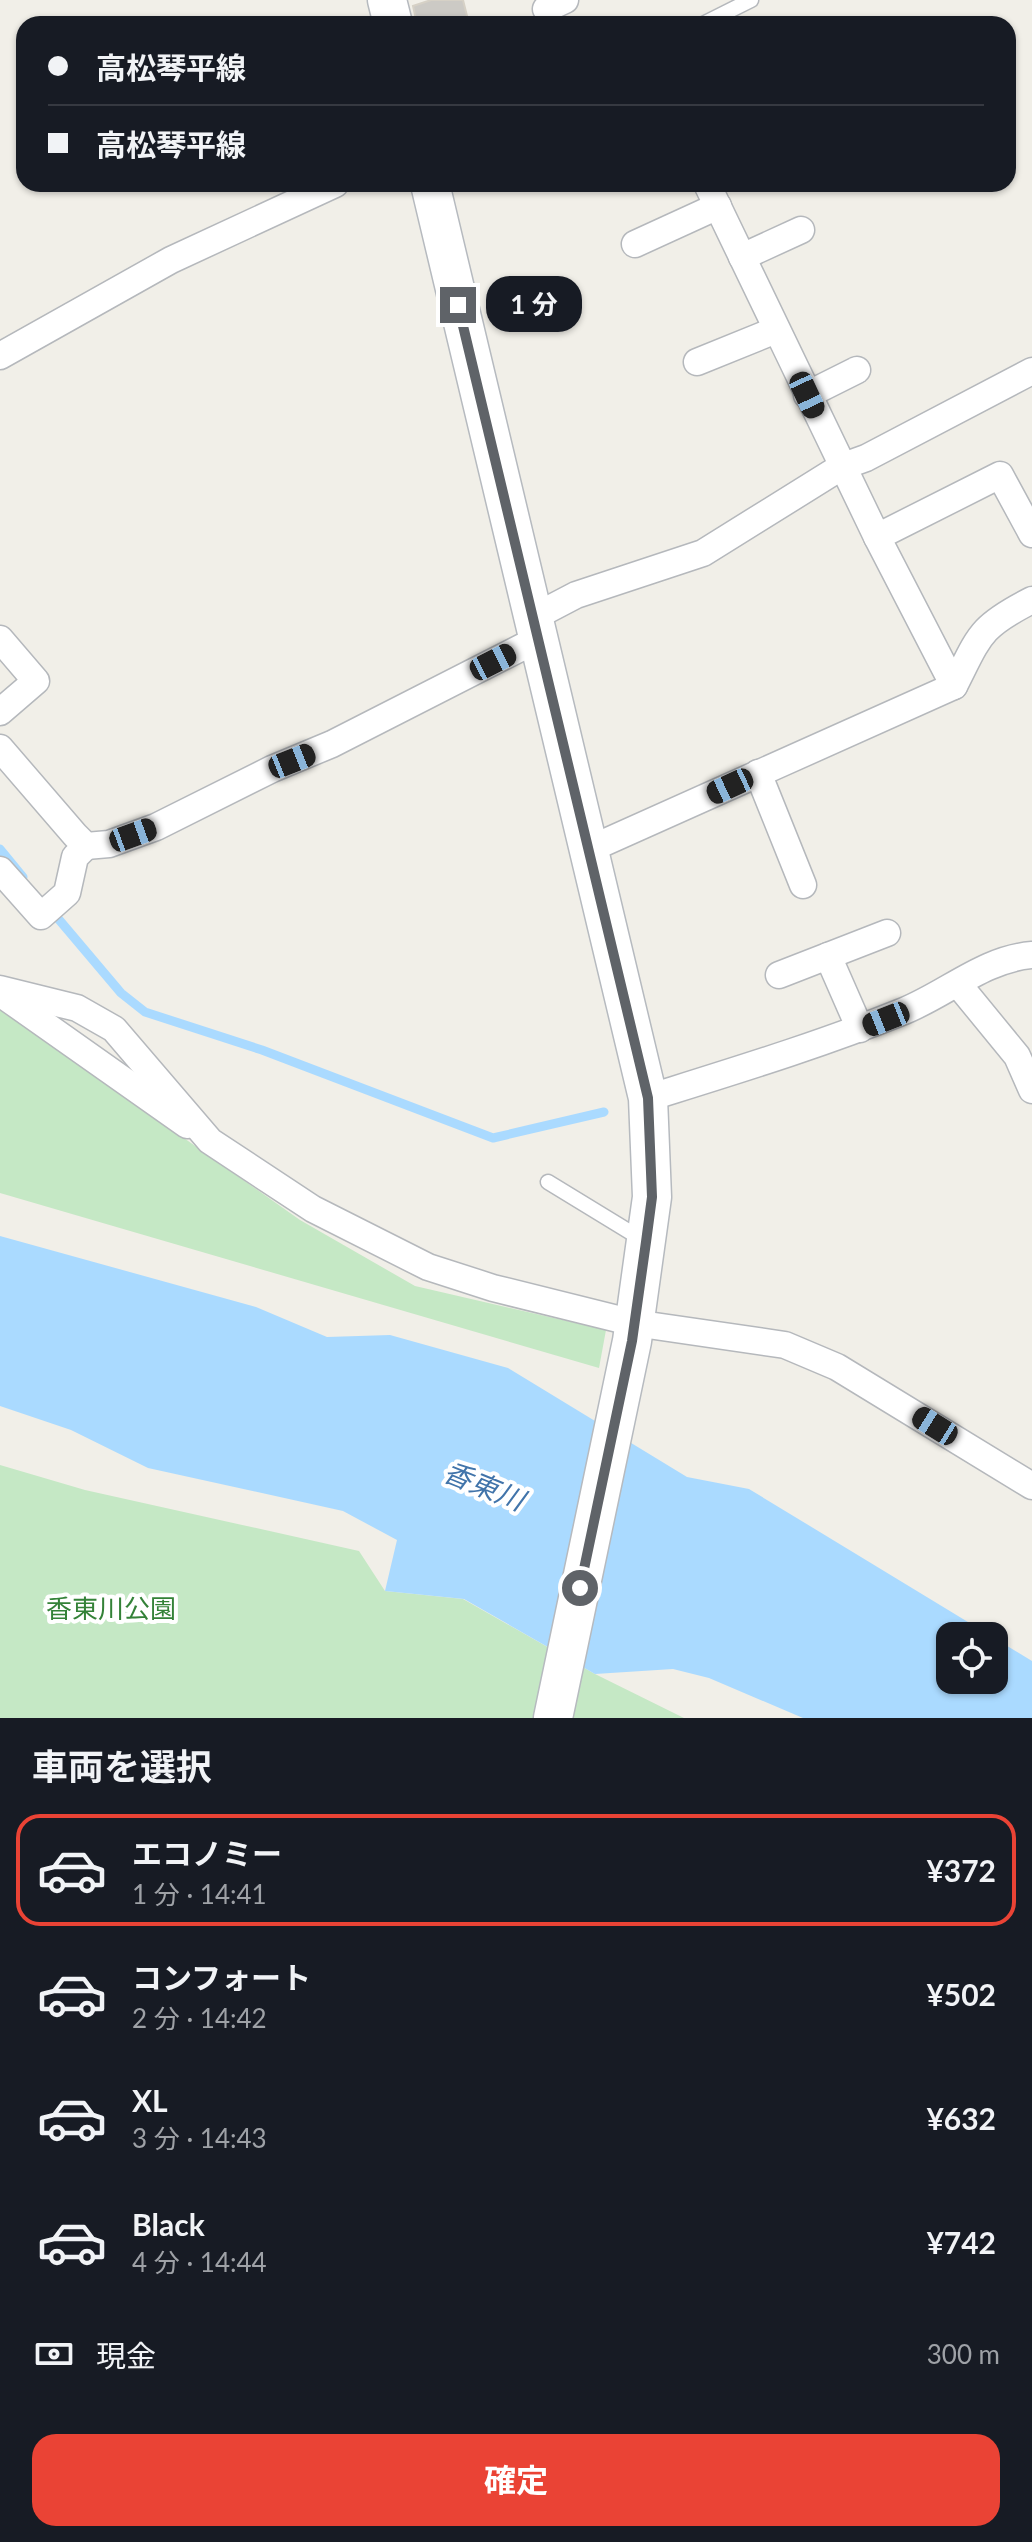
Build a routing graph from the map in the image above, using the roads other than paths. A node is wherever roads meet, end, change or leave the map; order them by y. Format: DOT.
graph roads {
  1 [pos="751,0"];
  2 [pos="719,16"];
  3 [pos="318,192"];
  4 [pos="432,192"];
  5 [pos="713,195"];
  6 [pos="801,230"];
  7 [pos="635,244"];
  8 [pos="742,257"];
  9 [pos="776,330"];
  10 [pos="0,356"];
  11 [pos="697,362"];
  12 [pos="857,370"];
  13 [pos="1032,371"];
  14 [pos="807,395"];
  15 [pos="841,467"];
  16 [pos="1032,534"];
  17 [pos="877,537"];
  18 [pos="1032,600"];
  19 [pos="536,628"];
  20 [pos="0,639"];
  21 [pos="954,686"];
  22 [pos="0,712"];
  23 [pos="0,748"];
  24 [pos="758,773"];
  25 [pos="86,846"];
  26 [pos="590,849"];
  27 [pos="0,870"];
  28 [pos="803,885"];
  29 [pos="887,933"];
  30 [pos="1032,955"];
  31 [pos="828,956"];
  32 [pos="779,975"];
  33 [pos="958,984"];
  34 [pos="0,991"];
  35 [pos="860,1029"];
  36 [pos="1032,1090"];
  37 [pos="648,1098"];
  38 [pos="210,1141"];
  39 [pos="548,1182"];
  40 [pos="646,1242"];
  41 [pos="633,1332"];
  42 [pos="1032,1486"];
  43 [pos="553,1718"];
  1 -- 2 [label="lane"];
  3 -- 10 [label="street"];
  4 -- 19 [label="main road"];
  5 -- 7 [label="street"];
  5 -- 8 [label="street"];
  6 -- 8 [label="street"];
  8 -- 9 [label="street"];
  9 -- 11 [label="street"];
  9 -- 14 [label="street"];
  12 -- 14 [label="street"];
  13 -- 15 [label="street"];
  14 -- 15 [label="street"];
  15 -- 17 [label="street"];
  15 -- 19 [label="street"];
  16 -- 17 [label="street"];
  17 -- 21 [label="street"];
  18 -- 21 [label="street"];
  19 -- 25 [label="street"];
  19 -- 26 [label="main road"];
  20 -- 22 [label="street"];
  21 -- 24 [label="street"];
  23 -- 25 [label="street"];
  24 -- 26 [label="street"];
  24 -- 28 [label="street"];
  25 -- 27 [label="street"];
  26 -- 37 [label="main road"];
  29 -- 31 [label="street"];
  30 -- 33 [label="street"];
  31 -- 32 [label="street"];
  31 -- 35 [label="street"];
  33 -- 35 [label="street"];
  33 -- 36 [label="street"];
  34 -- 38 [label="street"];
  34 -- 38 [label="street"];
  35 -- 37 [label="street"];
  37 -- 40 [label="main road"];
  38 -- 41 [label="street"];
  39 -- 40 [label="lane"];
  40 -- 41 [label="main road"];
  41 -- 42 [label="street"];
  41 -- 43 [label="main road"];
}
